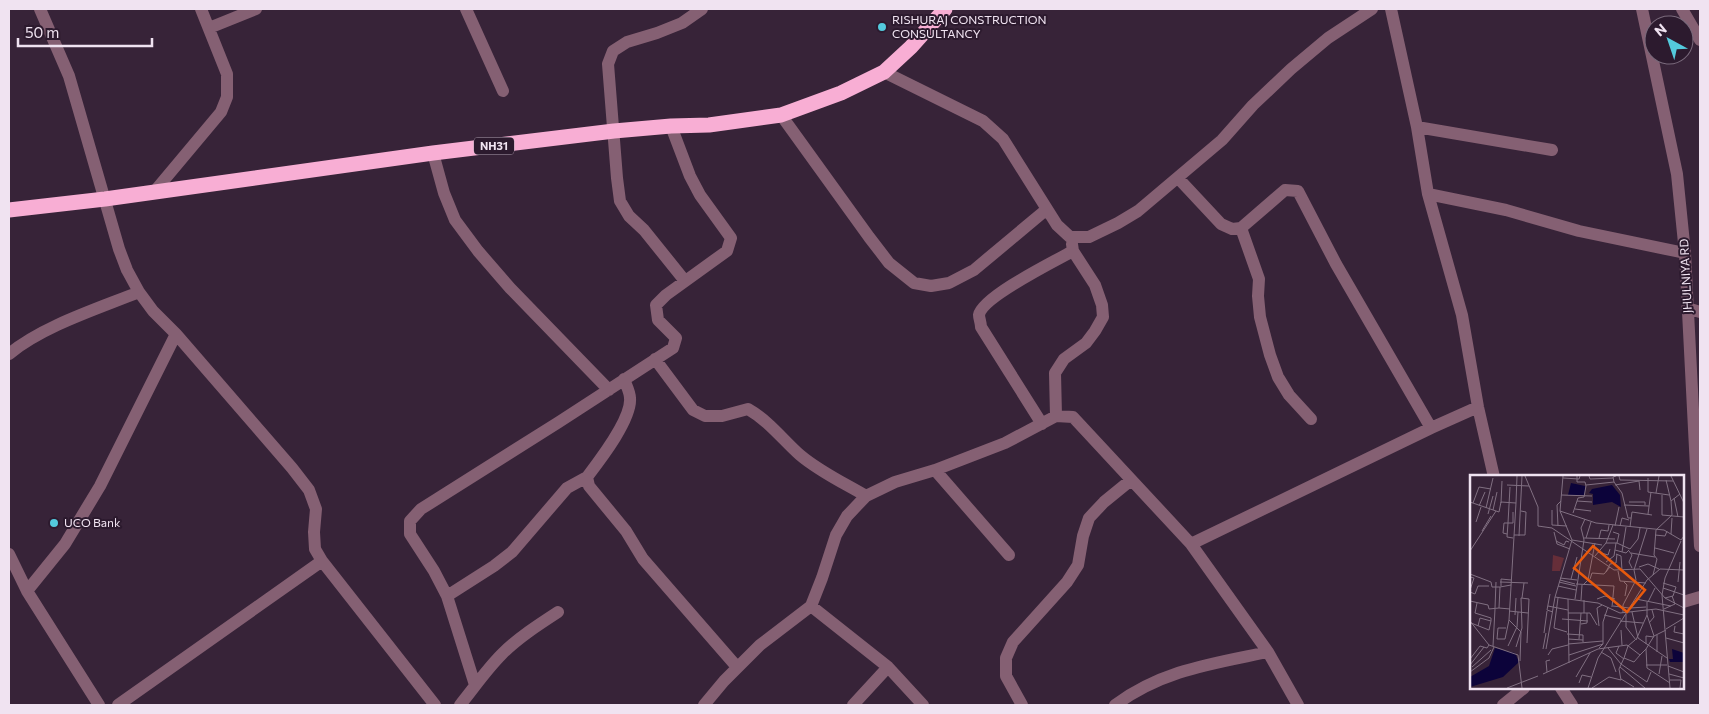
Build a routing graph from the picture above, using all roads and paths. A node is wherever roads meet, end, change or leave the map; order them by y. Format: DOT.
graph roads {
  1 [pos="40,9"];
  2 [pos="201,9"];
  3 [pos="256,9"];
  4 [pos="466,9"];
  5 [pos="702,9"];
  6 [pos="945,9"];
  7 [pos="1372,9"];
  8 [pos="1391,9"];
  9 [pos="1642,9"];
  10 [pos="1682,9"];
  11 [pos="209,28"];
  12 [pos="1700,40"];
  13 [pos="884,72"];
  14 [pos="502,91"];
  15 [pos="781,115"];
  16 [pos="671,126"];
  17 [pos="1417,128"];
  18 [pos="614,131"];
  19 [pos="1552,150"];
  20 [pos="433,153"];
  21 [pos="1178,178"];
  22 [pos="154,192"];
  23 [pos="1428,194"];
  24 [pos="105,199"];
  25 [pos="1047,209"];
  26 [pos="9,210"];
  27 [pos="1241,228"];
  28 [pos="1070,237"];
  29 [pos="1073,251"];
  30 [pos="1685,253"];
  31 [pos="685,281"];
  32 [pos="139,292"];
  33 [pos="1687,308"];
  34 [pos="1700,312"];
  35 [pos="176,334"];
  36 [pos="1690,338"];
  37 [pos="1700,350"];
  38 [pos="9,354"];
  39 [pos="655,359"];
  40 [pos="624,379"];
  41 [pos="609,390"];
  42 [pos="1478,407"];
  43 [pos="1056,416"];
  44 [pos="1311,419"];
  45 [pos="1042,424"];
  46 [pos="1431,428"];
  47 [pos="935,470"];
  48 [pos="1494,475"];
  49 [pos="587,477"];
  50 [pos="1131,480"];
  51 [pos="866,496"];
  52 [pos="1191,544"];
  53 [pos="1700,546"];
  54 [pos="9,554"];
  55 [pos="1009,555"];
  56 [pos="322,561"];
  57 [pos="27,591"];
  58 [pos="447,596"];
  59 [pos="1700,597"];
  60 [pos="1684,602"];
  61 [pos="811,606"];
  62 [pos="558,612"];
  63 [pos="1268,652"];
  64 [pos="736,667"];
  65 [pos="888,667"];
  66 [pos="475,685"];
  67 [pos="1523,689"];
  68 [pos="1562,689"];
  69 [pos="100,705"];
  70 [pos="118,705"];
  71 [pos="434,705"];
  72 [pos="460,705"];
  73 [pos="704,705"];
  74 [pos="853,705"];
  75 [pos="923,705"];
  76 [pos="1022,705"];
  77 [pos="1115,705"];
  78 [pos="1298,705"];
  79 [pos="1503,705"];
  80 [pos="1572,705"];
  1 -- 24 [label="street"];
  2 -- 11 [label="street"];
  3 -- 11 [label="street"];
  4 -- 14 [label="street"];
  5 -- 18 [label="street"];
  6 -- 13 [label="highway, NH31"];
  7 -- 21 [label="street"];
  8 -- 17 [label="street"];
  9 -- 30 [label="street, JHULNIYA RD"];
  10 -- 12 [label="street"];
  11 -- 22 [label="street"];
  13 -- 15 [label="highway, NH31"];
  13 -- 25 [label="street"];
  15 -- 16 [label="highway, NH31"];
  15 -- 25 [label="street"];
  16 -- 18 [label="highway, NH31"];
  16 -- 31 [label="street"];
  17 -- 19 [label="street"];
  17 -- 23 [label="street"];
  18 -- 20 [label="highway, NH31"];
  18 -- 31 [label="street"];
  20 -- 22 [label="highway, NH31"];
  20 -- 41 [label="street"];
  21 -- 27 [label="street"];
  21 -- 28 [label="street"];
  22 -- 24 [label="highway, NH31"];
  23 -- 30 [label="street"];
  23 -- 42 [label="street"];
  24 -- 26 [label="highway, NH31"];
  24 -- 32 [label="street"];
  25 -- 28 [label="street"];
  27 -- 44 [label="street"];
  27 -- 46 [label="street"];
  28 -- 29 [label="street"];
  29 -- 43 [label="street"];
  29 -- 45 [label="street"];
  30 -- 33 [label="street, JHULNIYA RD"];
  31 -- 39 [label="street"];
  32 -- 35 [label="street"];
  32 -- 38 [label="street"];
  33 -- 34 [label="street"];
  33 -- 36 [label="street, JHULNIYA RD"];
  35 -- 56 [label="street"];
  35 -- 57 [label="street"];
  36 -- 37 [label="street"];
  36 -- 53 [label="street, JHULNIYA RD"];
  39 -- 40 [label="street"];
  39 -- 51 [label="street"];
  40 -- 41 [label="street"];
  40 -- 49 [label="street"];
  41 -- 58 [label="street"];
  42 -- 46 [label="street"];
  42 -- 48 [label="street"];
  43 -- 45 [label="street"];
  43 -- 50 [label="street"];
  45 -- 47 [label="street"];
  46 -- 52 [label="street"];
  47 -- 51 [label="street"];
  47 -- 55 [label="street"];
  49 -- 58 [label="street"];
  49 -- 64 [label="street"];
  50 -- 52 [label="street"];
  50 -- 76 [label="street"];
  51 -- 61 [label="street"];
  52 -- 63 [label="street"];
  54 -- 57 [label="street"];
  56 -- 70 [label="street"];
  56 -- 71 [label="street"];
  57 -- 69 [label="street"];
  58 -- 66 [label="street"];
  59 -- 60 [label="street"];
  61 -- 64 [label="street"];
  61 -- 65 [label="street"];
  62 -- 66 [label="street"];
  63 -- 77 [label="street"];
  63 -- 78 [label="street"];
  64 -- 73 [label="street"];
  65 -- 74 [label="street"];
  65 -- 75 [label="street"];
  66 -- 72 [label="street"];
  67 -- 79 [label="street"];
  68 -- 80 [label="street"];
}
